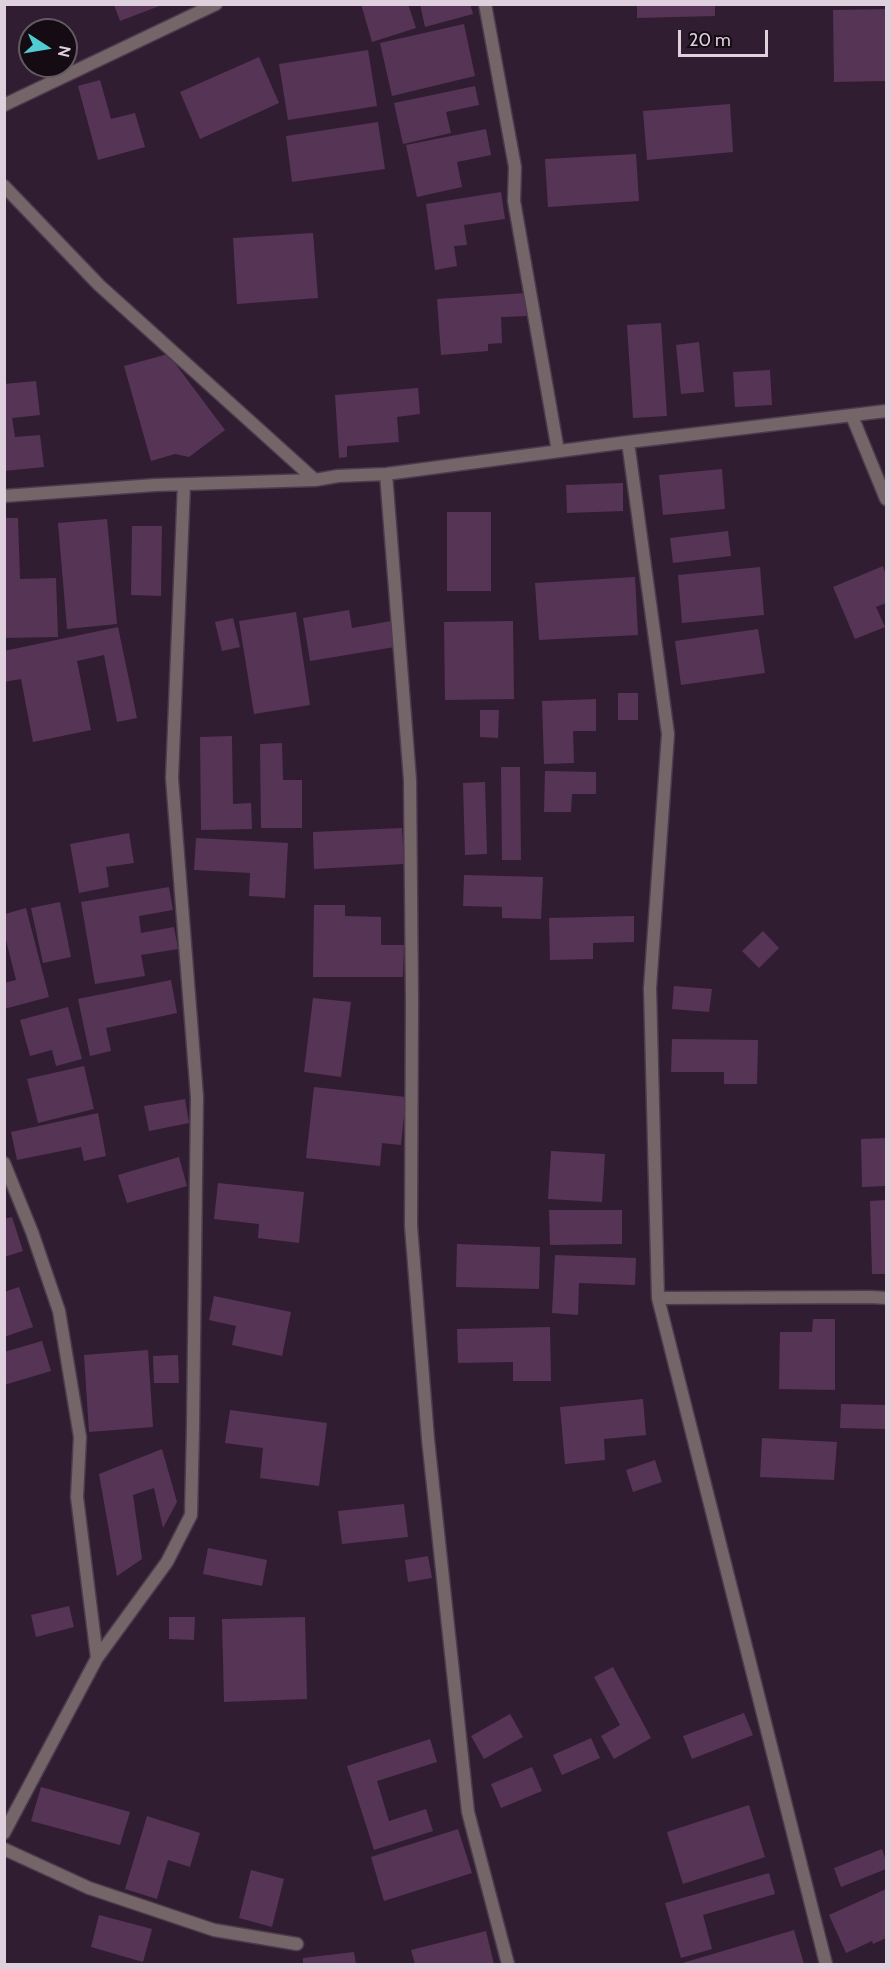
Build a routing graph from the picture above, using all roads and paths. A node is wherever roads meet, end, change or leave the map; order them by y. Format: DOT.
graph roads {
  1 [pos="216,4"];
  2 [pos="485,4"];
  3 [pos="4,105"];
  4 [pos="4,186"];
  5 [pos="886,411"];
  6 [pos="852,416"];
  7 [pos="628,442"];
  8 [pos="558,451"];
  9 [pos="386,474"];
  10 [pos="315,480"];
  11 [pos="184,484"];
  12 [pos="4,496"];
  13 [pos="886,499"];
  14 [pos="4,1163"];
  15 [pos="658,1298"];
  16 [pos="886,1298"];
  17 [pos="97,1659"];
  18 [pos="4,1833"];
  19 [pos="4,1849"];
  20 [pos="297,1944"];
  21 [pos="508,1965"];
  22 [pos="826,1965"];
  1 -- 3 [label="street"];
  2 -- 8 [label="street"];
  4 -- 10 [label="street"];
  5 -- 6 [label="street"];
  6 -- 7 [label="street"];
  6 -- 13 [label="street"];
  7 -- 8 [label="street"];
  7 -- 15 [label="street"];
  8 -- 9 [label="street"];
  9 -- 10 [label="street"];
  9 -- 21 [label="street"];
  10 -- 11 [label="street"];
  11 -- 12 [label="street"];
  11 -- 17 [label="street"];
  14 -- 17 [label="street"];
  15 -- 16 [label="street"];
  15 -- 22 [label="street"];
  17 -- 18 [label="street"];
  19 -- 20 [label="street"];
}
